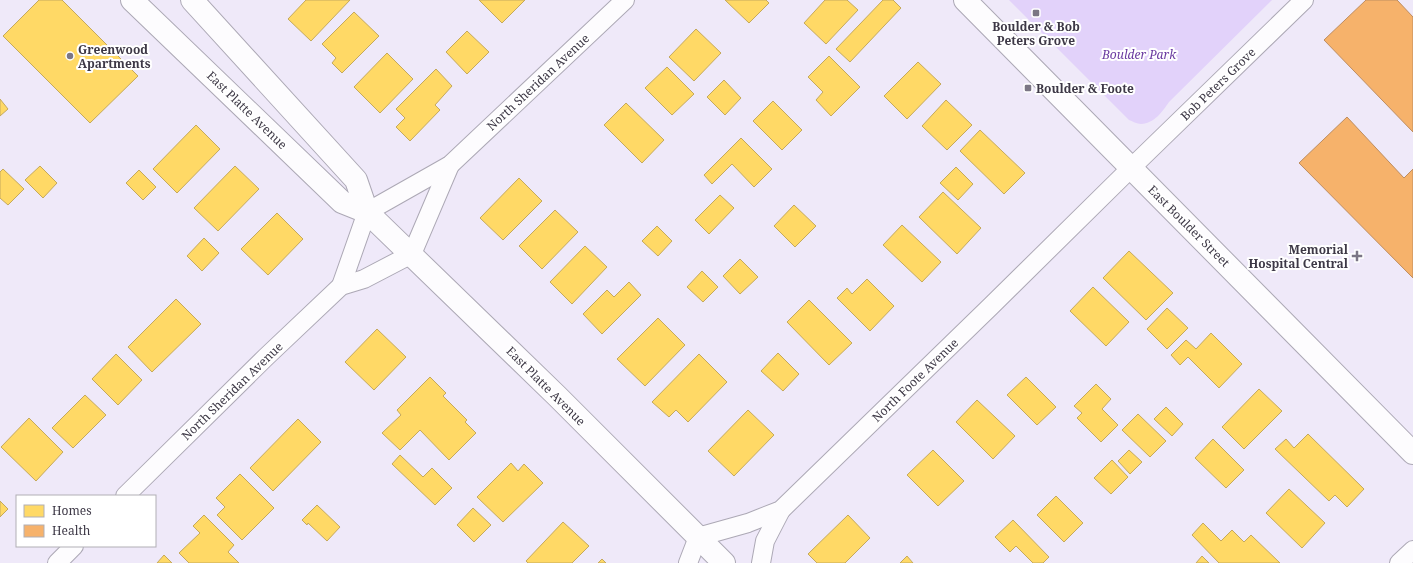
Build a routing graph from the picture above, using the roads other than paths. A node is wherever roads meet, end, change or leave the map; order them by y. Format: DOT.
graph roads {
  1 [pos="132,0"];
  2 [pos="192,0"];
  3 [pos="625,0"];
  4 [pos="965,0"];
  5 [pos="1304,0"];
  6 [pos="450,165"];
  7 [pos="1131,168"];
  8 [pos="367,212"];
  9 [pos="412,254"];
  10 [pos="341,286"];
  11 [pos="1413,453"];
  12 [pos="126,495"];
  13 [pos="781,510"];
  14 [pos="698,537"];
  15 [pos="73,547"];
  16 [pos="1413,550"];
  17 [pos="57,563"];
  18 [pos="688,563"];
  19 [pos="724,563"];
  20 [pos="761,563"];
  21 [pos="1400,563"];
  1 -- 8 [label="main road, East Platte Avenue"];
  2 -- 8 [label="main road, East Platte Avenue"];
  3 -- 6 [label="street, North Sheridan Avenue"];
  4 -- 7 [label="main road, East Boulder Street"];
  5 -- 7 [label="street, Bob Peters Grove"];
  6 -- 8 [label="street, North Sheridan Avenue"];
  6 -- 9 [label="street, North Sheridan Avenue"];
  7 -- 11 [label="main road, East Boulder Street"];
  7 -- 13 [label="street, North Foote Avenue"];
  8 -- 9 [label="main road, East Platte Avenue"];
  8 -- 10 [label="street, North Sheridan Avenue"];
  9 -- 10 [label="street, North Sheridan Avenue"];
  9 -- 14 [label="main road, East Platte Avenue"];
  10 -- 12 [label="street, North Sheridan Avenue"];
  13 -- 14 [label="street, North Foote Avenue"];
  13 -- 20 [label="street"];
  14 -- 18 [label="street"];
  14 -- 19 [label="main road, East Platte Avenue"];
  15 -- 17 [label="street"];
  16 -- 21 [label="street"];
}
